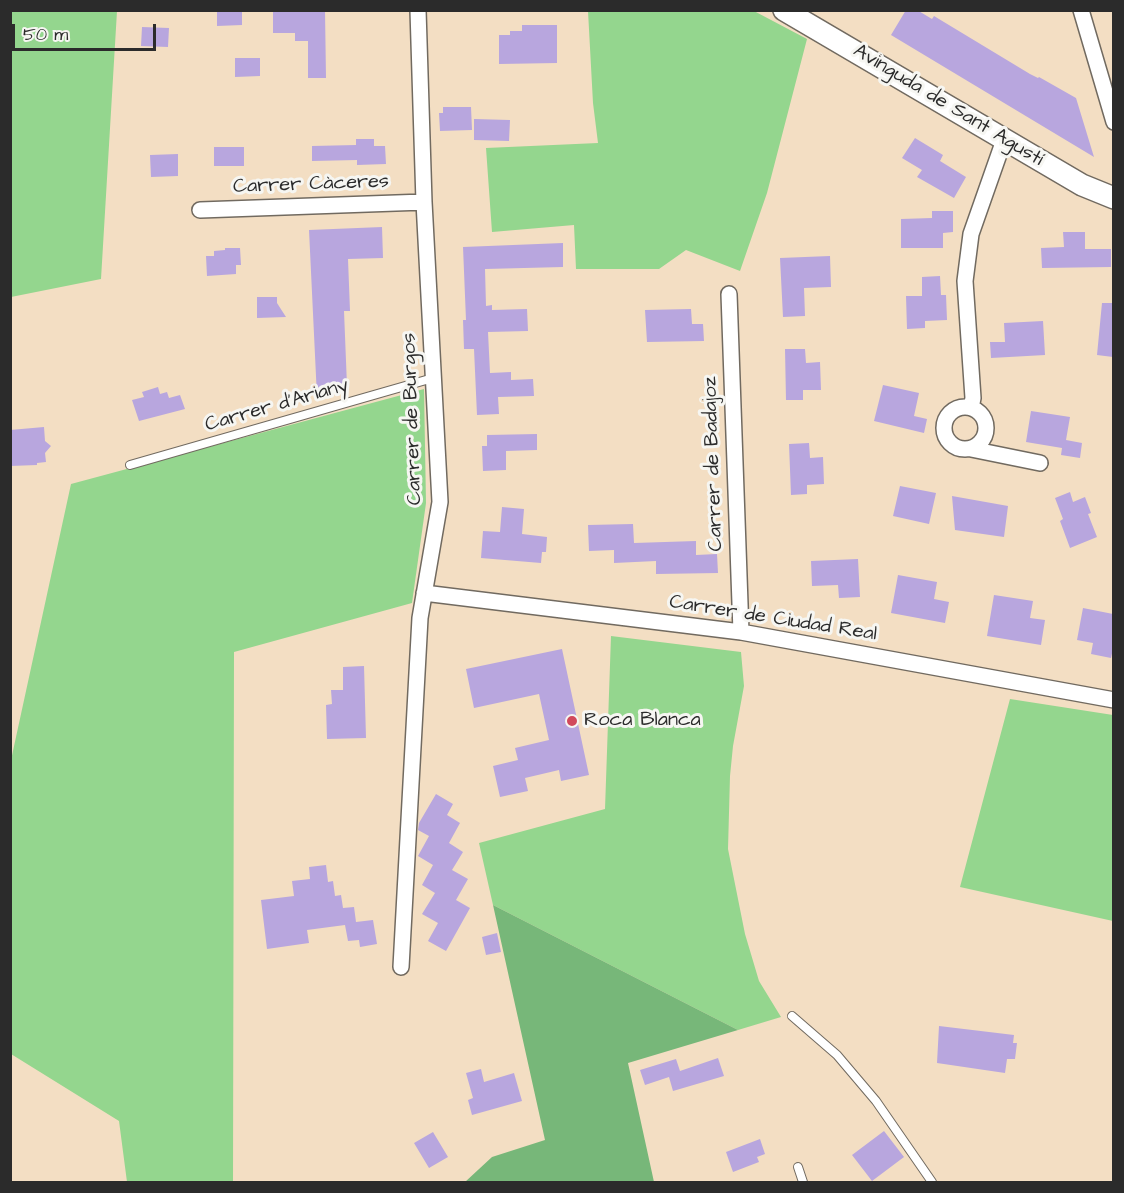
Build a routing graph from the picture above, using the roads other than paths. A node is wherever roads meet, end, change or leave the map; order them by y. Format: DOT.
graph roads {
  1 [pos="418,10"];
  2 [pos="784,10"];
  3 [pos="1081,10"];
  4 [pos="1113,122"];
  5 [pos="1004,140"];
  6 [pos="1113,198"];
  7 [pos="424,202"];
  8 [pos="200,210"];
  9 [pos="729,294"];
  10 [pos="433,378"];
  11 [pos="971,408"];
  12 [pos="971,448"];
  13 [pos="1040,463"];
  14 [pos="130,465"];
  15 [pos="423,593"];
  16 [pos="741,632"];
  17 [pos="1113,700"];
  18 [pos="401,967"];
  19 [pos="792,1016"];
  20 [pos="798,1167"];
  21 [pos="803,1182"];
  22 [pos="932,1182"];
  1 -- 7 [label="street, Carrer de Burgos"];
  2 -- 5 [label="street, Avinguda de Sant Agustí"];
  3 -- 4 [label="street"];
  5 -- 6 [label="street, Avinguda de Sant Agustí"];
  5 -- 11 [label="street"];
  7 -- 8 [label="street, Carrer Càceres"];
  7 -- 10 [label="street, Carrer de Burgos"];
  9 -- 16 [label="street, Carrer de Badajoz"];
  10 -- 14 [label="lane, Carrer d'Ariany"];
  10 -- 15 [label="street, Carrer de Burgos"];
  11 -- 12 [label="street"];
  11 -- 12 [label="street"];
  12 -- 13 [label="street"];
  15 -- 16 [label="street, Carrer de Ciudad Real"];
  15 -- 18 [label="street, Carrer de Burgos"];
  16 -- 17 [label="street, Carrer de Ciudad Real"];
  19 -- 22 [label="lane"];
  20 -- 21 [label="lane"];
}
